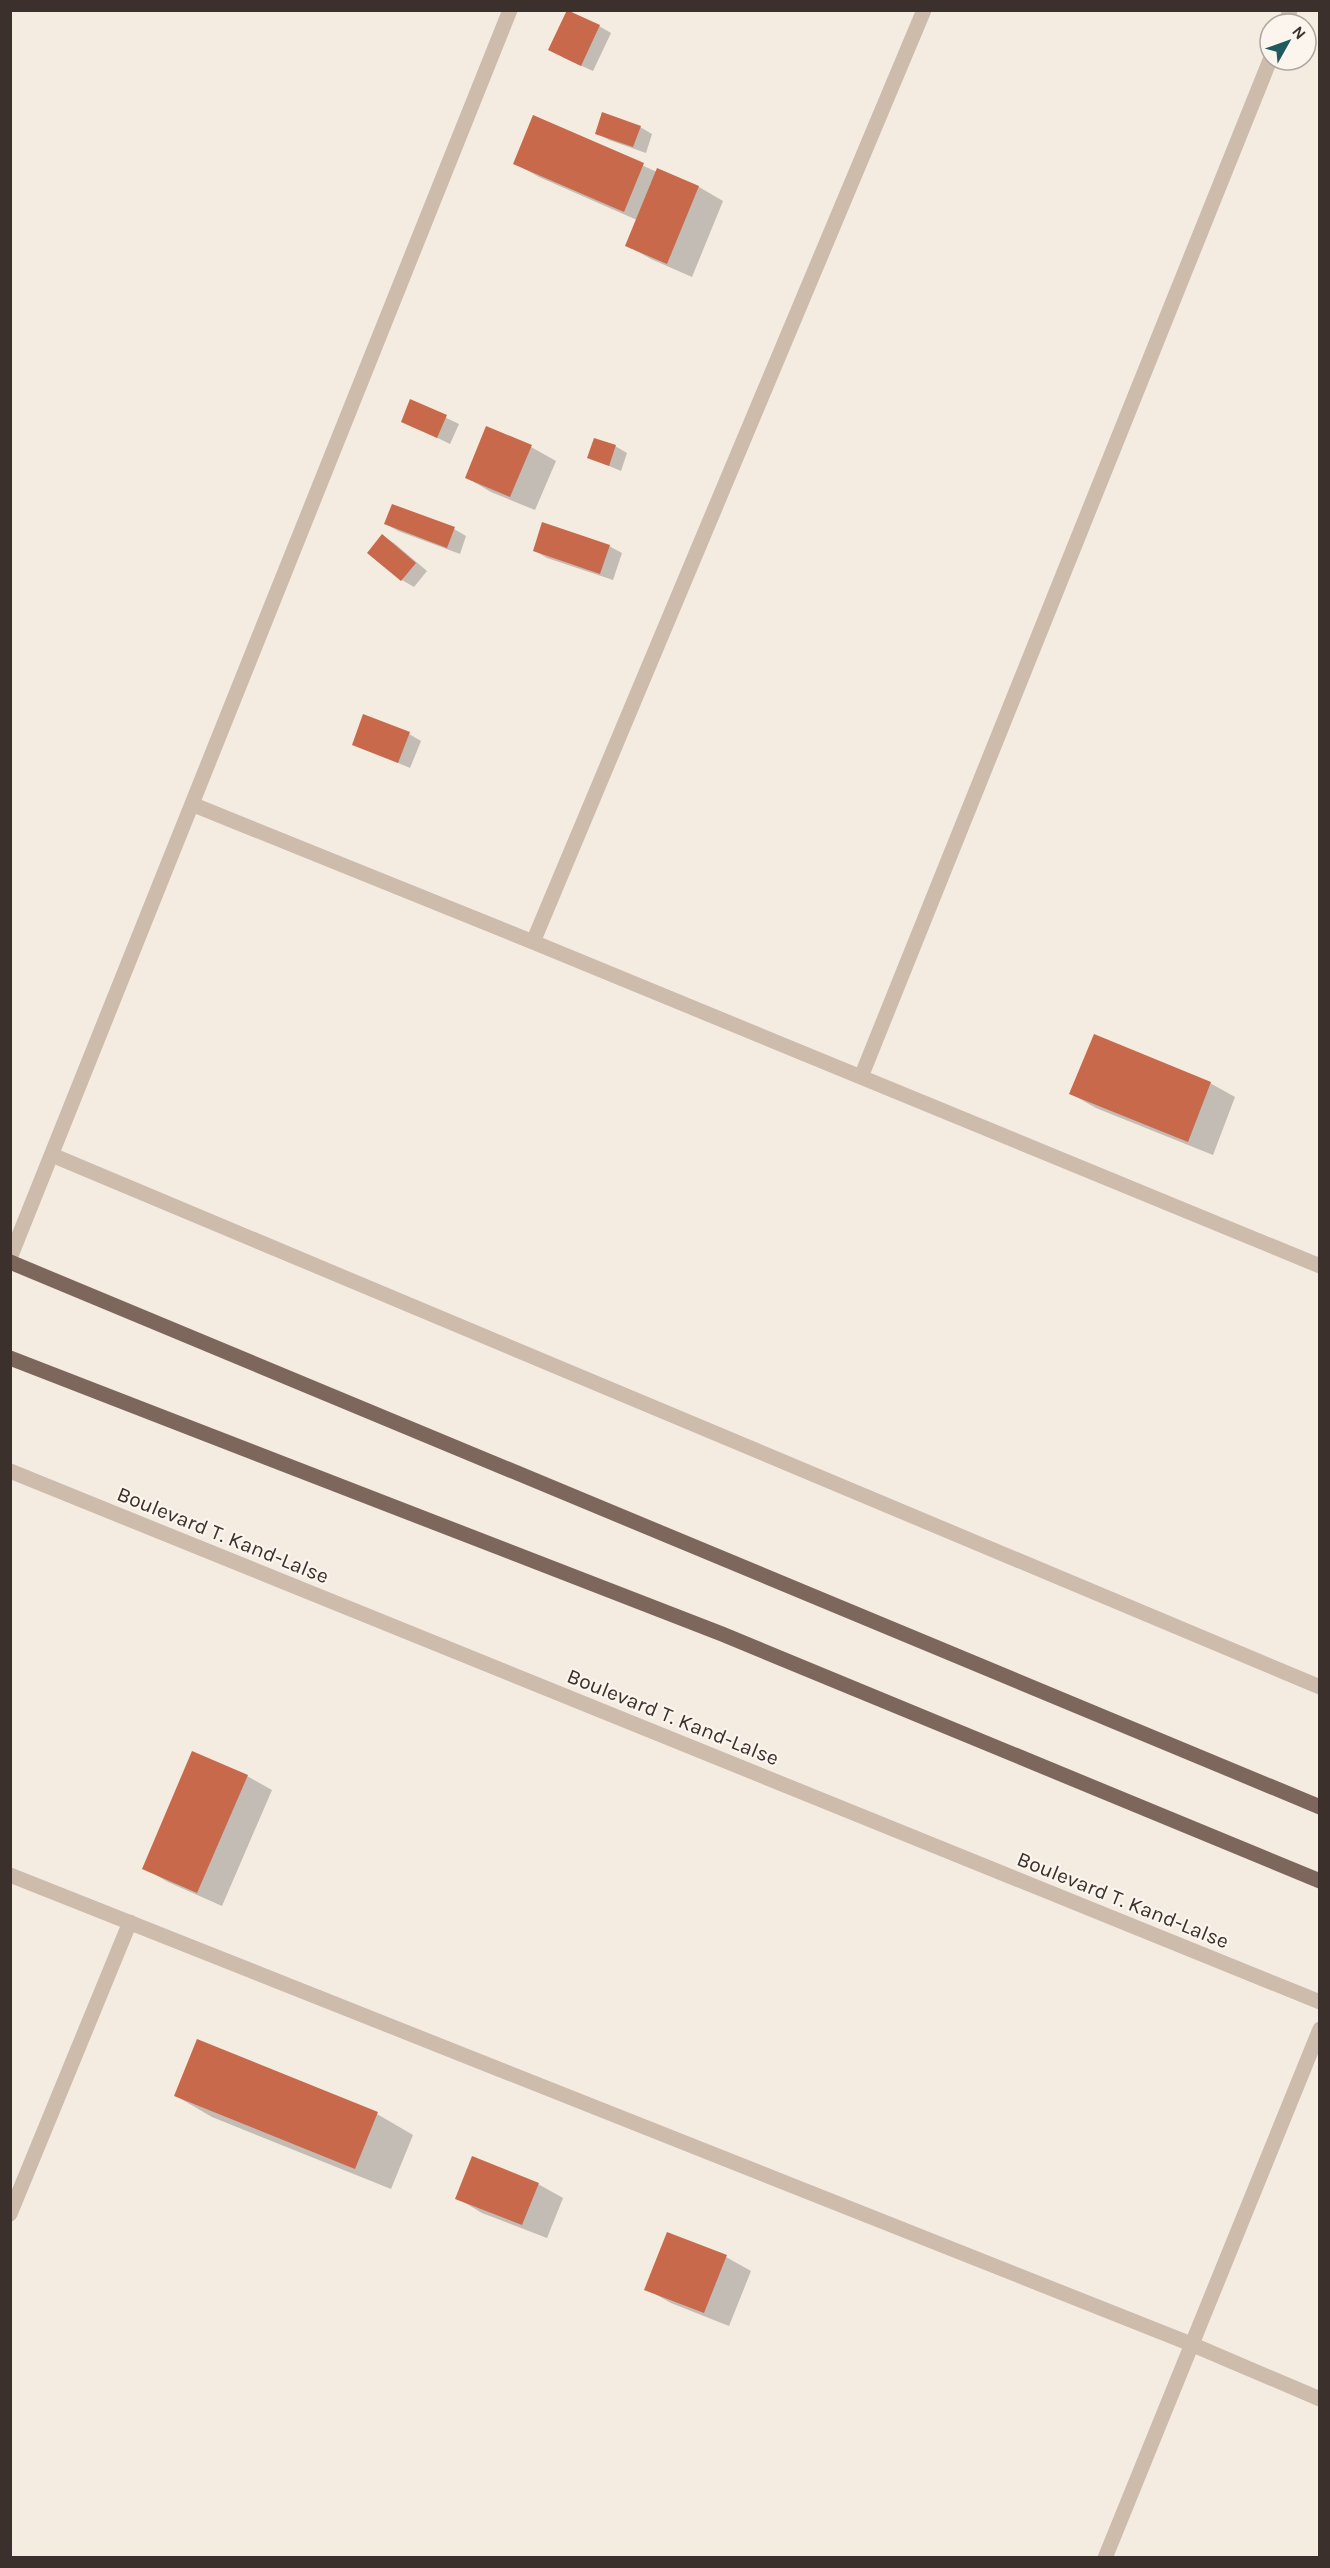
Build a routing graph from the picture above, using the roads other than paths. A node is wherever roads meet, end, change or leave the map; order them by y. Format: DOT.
graph roads {
  1 [pos="510,10"];
  2 [pos="924,10"];
  3 [pos="1265,72"];
  4 [pos="194,805"];
  5 [pos="533,942"];
  6 [pos="861,1077"];
  7 [pos="52,1155"];
  8 [pos="10,1260"];
  9 [pos="1320,1266"];
  10 [pos="10,1358"];
  11 [pos="10,1471"];
  12 [pos="1320,1687"];
  13 [pos="1320,1807"];
  14 [pos="10,1875"];
  15 [pos="1320,1881"];
  16 [pos="130,1922"];
  17 [pos="1320,2002"];
  18 [pos="1320,2029"];
  19 [pos="10,2214"];
  20 [pos="1191,2344"];
  21 [pos="1320,2399"];
  22 [pos="1105,2558"];
  1 -- 4 [label="street"];
  2 -- 5 [label="street"];
  3 -- 6 [label="street"];
  4 -- 5 [label="street"];
  4 -- 7 [label="street"];
  5 -- 6 [label="street"];
  6 -- 9 [label="street"];
  7 -- 8 [label="street"];
  7 -- 12 [label="street"];
  8 -- 13 [label="main road"];
  10 -- 15 [label="main road"];
  11 -- 17 [label="street, Boulevard T. Kand-Lalse"];
  14 -- 16 [label="street"];
  16 -- 19 [label="street"];
  16 -- 20 [label="street"];
  18 -- 20 [label="street"];
  20 -- 21 [label="street"];
  20 -- 22 [label="street"];
}
